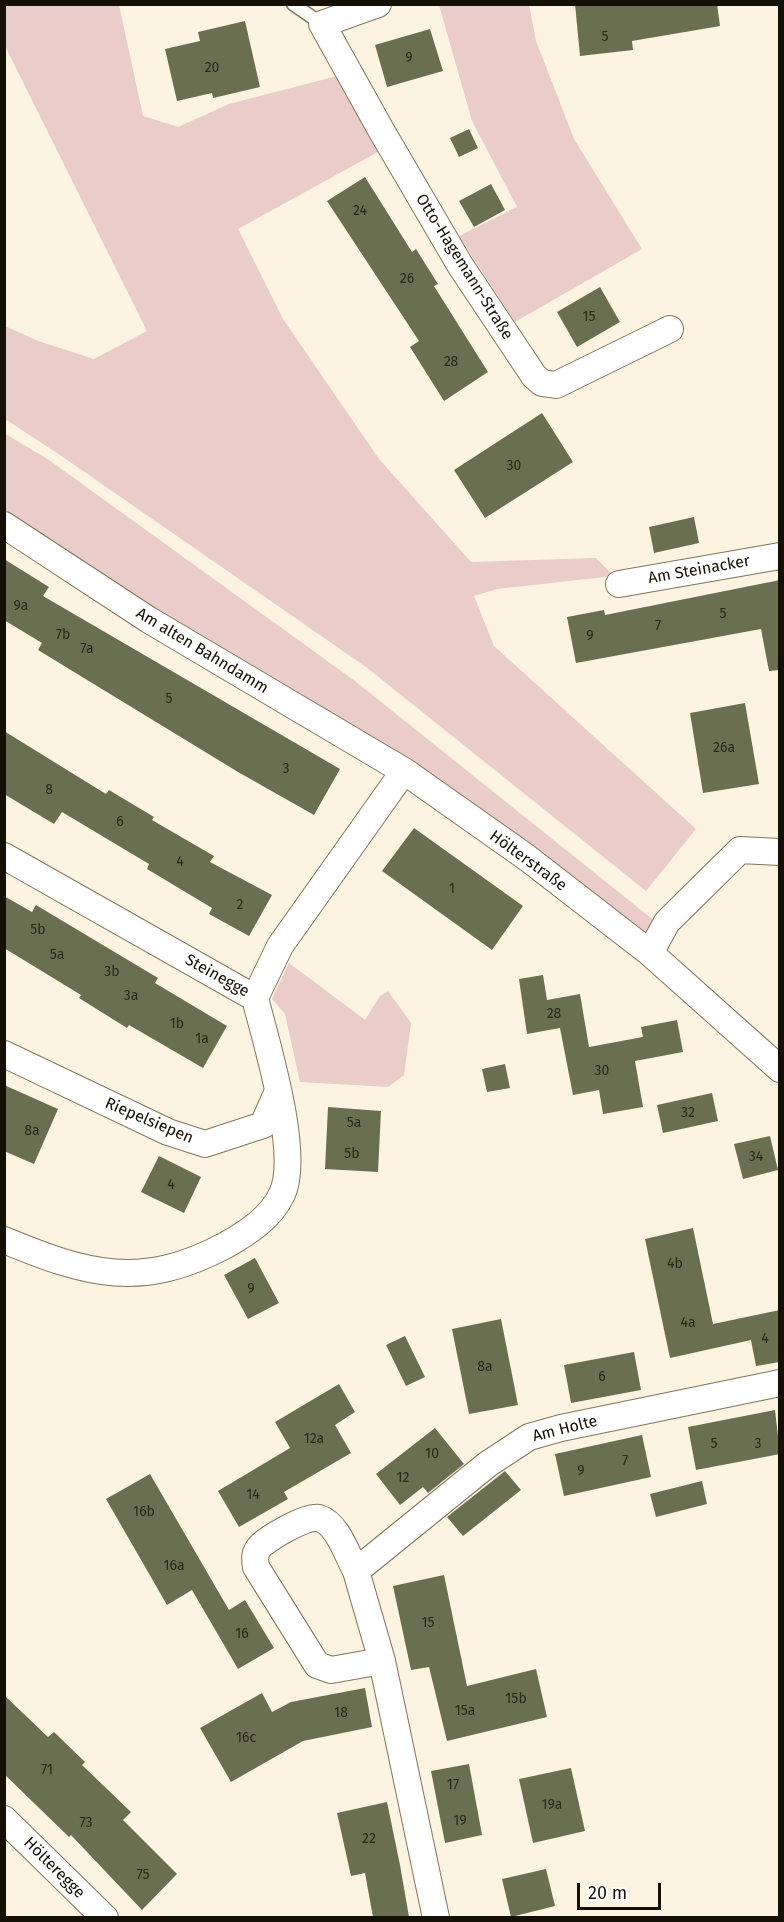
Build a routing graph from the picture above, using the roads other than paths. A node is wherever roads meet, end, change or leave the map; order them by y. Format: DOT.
graph roads {
  1 [pos="293,4"];
  2 [pos="378,4"];
  3 [pos="322,24"];
  4 [pos="670,329"];
  5 [pos="4,525"];
  6 [pos="780,556"];
  7 [pos="619,584"];
  8 [pos="404,771"];
  9 [pos="780,852"];
  10 [pos="4,856"];
  11 [pos="650,953"];
  12 [pos="255,998"];
  13 [pos="4,1054"];
  14 [pos="780,1069"];
  15 [pos="278,1091"];
  16 [pos="4,1240"];
  17 [pos="780,1383"];
  18 [pos="356,1571"];
  19 [pos="382,1661"];
  20 [pos="4,1819"];
  21 [pos="105,1917"];
  22 [pos="436,1917"];
  1 -- 3 [label="lane, Otto-Hagemann-Straße"];
  2 -- 3 [label="street"];
  3 -- 4 [label="street, Otto-Hagemann-Straße"];
  5 -- 8 [label="street, Am alten Bahndamm"];
  6 -- 7 [label="street, Am Steinacker"];
  8 -- 11 [label="street, Hölterstraße"];
  8 -- 12 [label="street, Steinegge"];
  9 -- 11 [label="street"];
  10 -- 12 [label="street, Steinegge"];
  11 -- 14 [label="street, Hölterstraße"];
  12 -- 15 [label="street"];
  13 -- 15 [label="street, Riepelsiepen"];
  15 -- 16 [label="street"];
  17 -- 18 [label="street, Am Holte"];
  18 -- 19 [label="street"];
  18 -- 19 [label="street"];
  19 -- 22 [label="street"];
  20 -- 21 [label="street, Hölteregge"];
}
